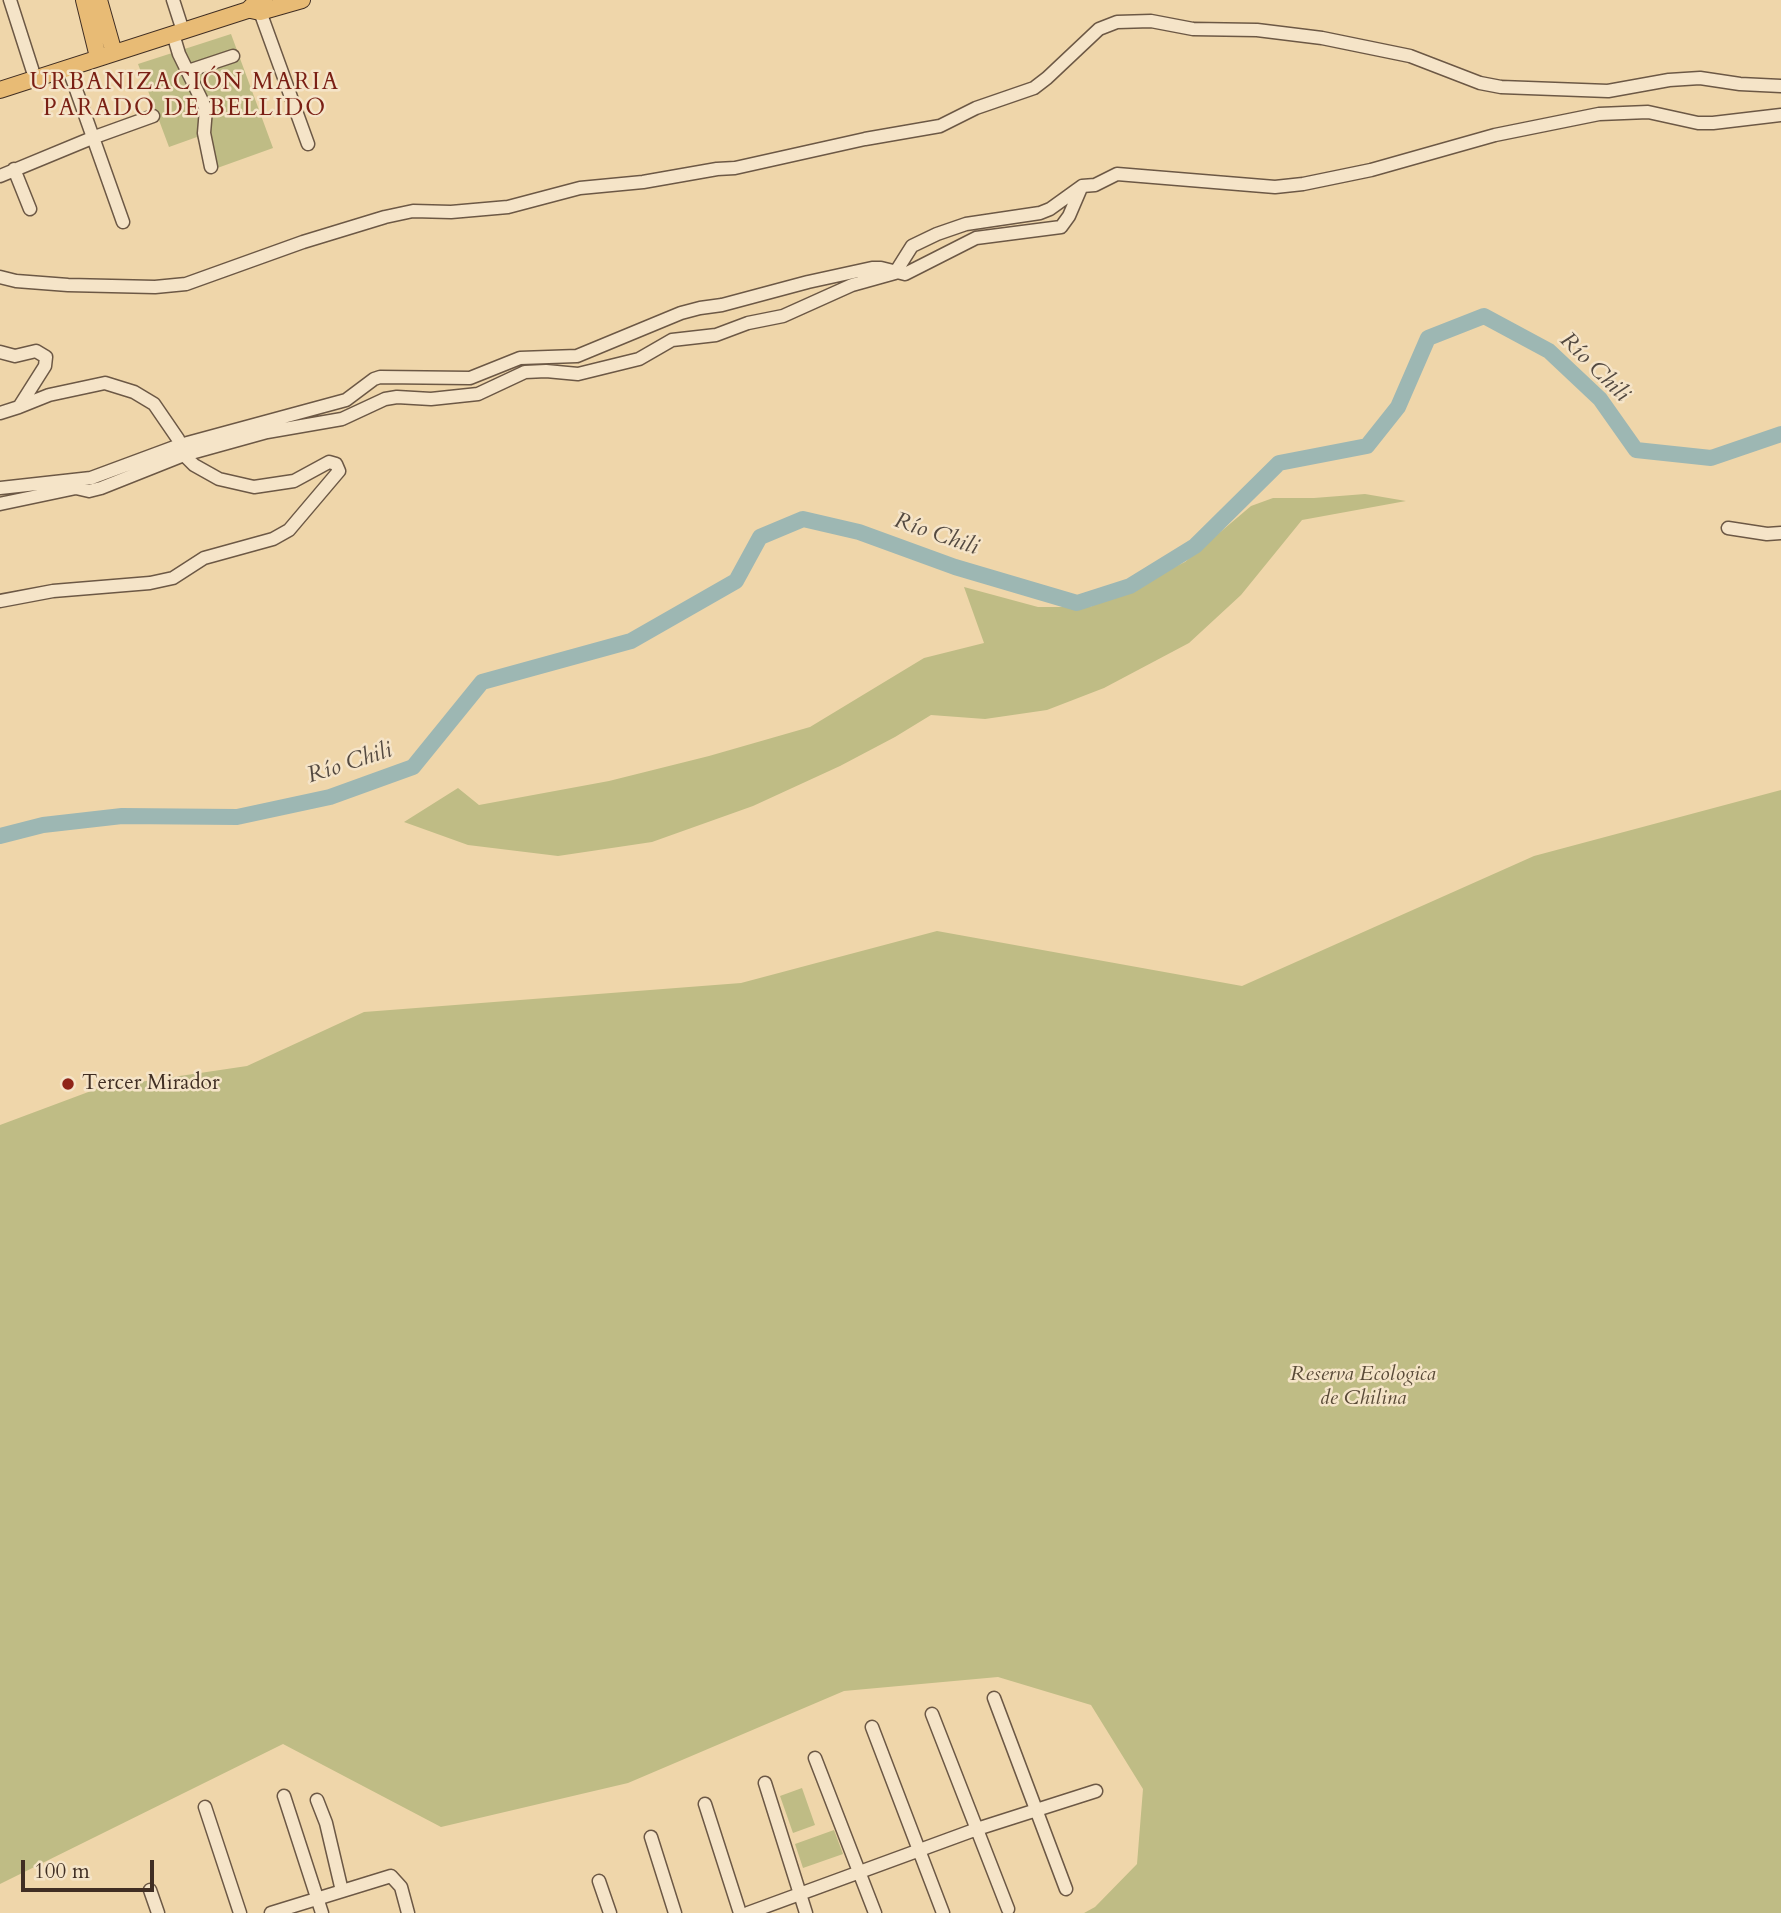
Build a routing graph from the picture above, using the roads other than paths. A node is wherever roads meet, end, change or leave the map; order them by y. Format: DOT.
graph roads {
  1 [pos="8,0"];
  2 [pos="84,0"];
  3 [pos="99,0"];
  4 [pos="173,0"];
  5 [pos="302,0"];
  6 [pos="0,2"];
  7 [pos="255,5"];
  8 [pos="178,33"];
  9 [pos="106,55"];
  10 [pos="233,57"];
  11 [pos="68,67"];
  12 [pos="188,71"];
  13 [pos="35,78"];
  14 [pos="1781,86"];
  15 [pos="0,90"];
  16 [pos="1781,115"];
  17 [pos="153,116"];
  18 [pos="92,138"];
  19 [pos="308,144"];
  20 [pos="211,167"];
  21 [pos="14,169"];
  22 [pos="0,176"];
  23 [pos="1082,186"];
  24 [pos="30,209"];
  25 [pos="124,222"];
  26 [pos="895,273"];
  27 [pos="1,278"];
  28 [pos="0,352"];
  29 [pos="19,407"];
  30 [pos="0,413"];
  31 [pos="182,450"];
  32 [pos="0,488"];
  33 [pos="0,504"];
  34 [pos="1728,528"];
  35 [pos="1781,533"];
  36 [pos="0,601"];
  37 [pos="994,1698"];
  38 [pos="932,1714"];
  39 [pos="872,1727"];
  40 [pos="815,1758"];
  41 [pos="765,1783"];
  42 [pos="1096,1791"];
  43 [pos="284,1796"];
  44 [pos="317,1800"];
  45 [pos="705,1804"];
  46 [pos="205,1807"];
  47 [pos="1037,1810"];
  48 [pos="977,1829"];
  49 [pos="652,1838"];
  50 [pos="919,1850"];
  51 [pos="859,1872"];
  52 [pos="599,1881"];
  53 [pos="1066,1889"];
  54 [pos="150,1890"];
  55 [pos="342,1891"];
  56 [pos="799,1894"];
  57 [pos="317,1899"];
  58 [pos="1008,1909"];
  59 [pos="158,1913"];
  60 [pos="240,1913"];
  61 [pos="271,1913"];
  62 [pos="322,1913"];
  63 [pos="408,1913"];
  64 [pos="610,1913"];
  65 [pos="675,1913"];
  66 [pos="740,1913"];
  67 [pos="748,1913"];
  68 [pos="806,1913"];
  69 [pos="874,1913"];
  70 [pos="943,1913"];
  1 -- 6 [label="street"];
  1 -- 13 [label="street"];
  2 -- 9 [label="main road"];
  3 -- 9 [label="main road"];
  4 -- 8 [label="street"];
  5 -- 7 [label="main road"];
  7 -- 8 [label="main road"];
  7 -- 19 [label="street"];
  8 -- 9 [label="main road"];
  8 -- 12 [label="street"];
  9 -- 11 [label="main road"];
  10 -- 12 [label="street"];
  11 -- 13 [label="main road"];
  11 -- 18 [label="street"];
  12 -- 20 [label="street"];
  13 -- 15 [label="main road"];
  14 -- 27 [label="street"];
  16 -- 23 [label="street"];
  17 -- 18 [label="street"];
  18 -- 21 [label="street"];
  18 -- 25 [label="street"];
  21 -- 22 [label="street"];
  21 -- 24 [label="street"];
  23 -- 26 [label="street"];
  23 -- 26 [label="street"];
  26 -- 31 [label="street"];
  26 -- 31 [label="street"];
  28 -- 29 [label="street"];
  29 -- 30 [label="street"];
  29 -- 31 [label="street"];
  31 -- 32 [label="street"];
  31 -- 33 [label="street"];
  31 -- 36 [label="street"];
  34 -- 35 [label="street"];
  37 -- 47 [label="street"];
  38 -- 48 [label="street"];
  39 -- 50 [label="street"];
  40 -- 51 [label="street"];
  41 -- 56 [label="street"];
  42 -- 47 [label="street"];
  43 -- 57 [label="street"];
  44 -- 55 [label="street"];
  45 -- 66 [label="street"];
  46 -- 60 [label="street"];
  47 -- 48 [label="street"];
  47 -- 53 [label="street"];
  48 -- 50 [label="street"];
  48 -- 58 [label="street"];
  49 -- 65 [label="street"];
  50 -- 51 [label="street"];
  50 -- 70 [label="street"];
  51 -- 56 [label="street"];
  51 -- 69 [label="street"];
  52 -- 64 [label="street"];
  54 -- 59 [label="street"];
  55 -- 57 [label="street"];
  55 -- 63 [label="street"];
  56 -- 67 [label="street"];
  56 -- 68 [label="street"];
  57 -- 61 [label="street"];
  57 -- 62 [label="street"];
}
